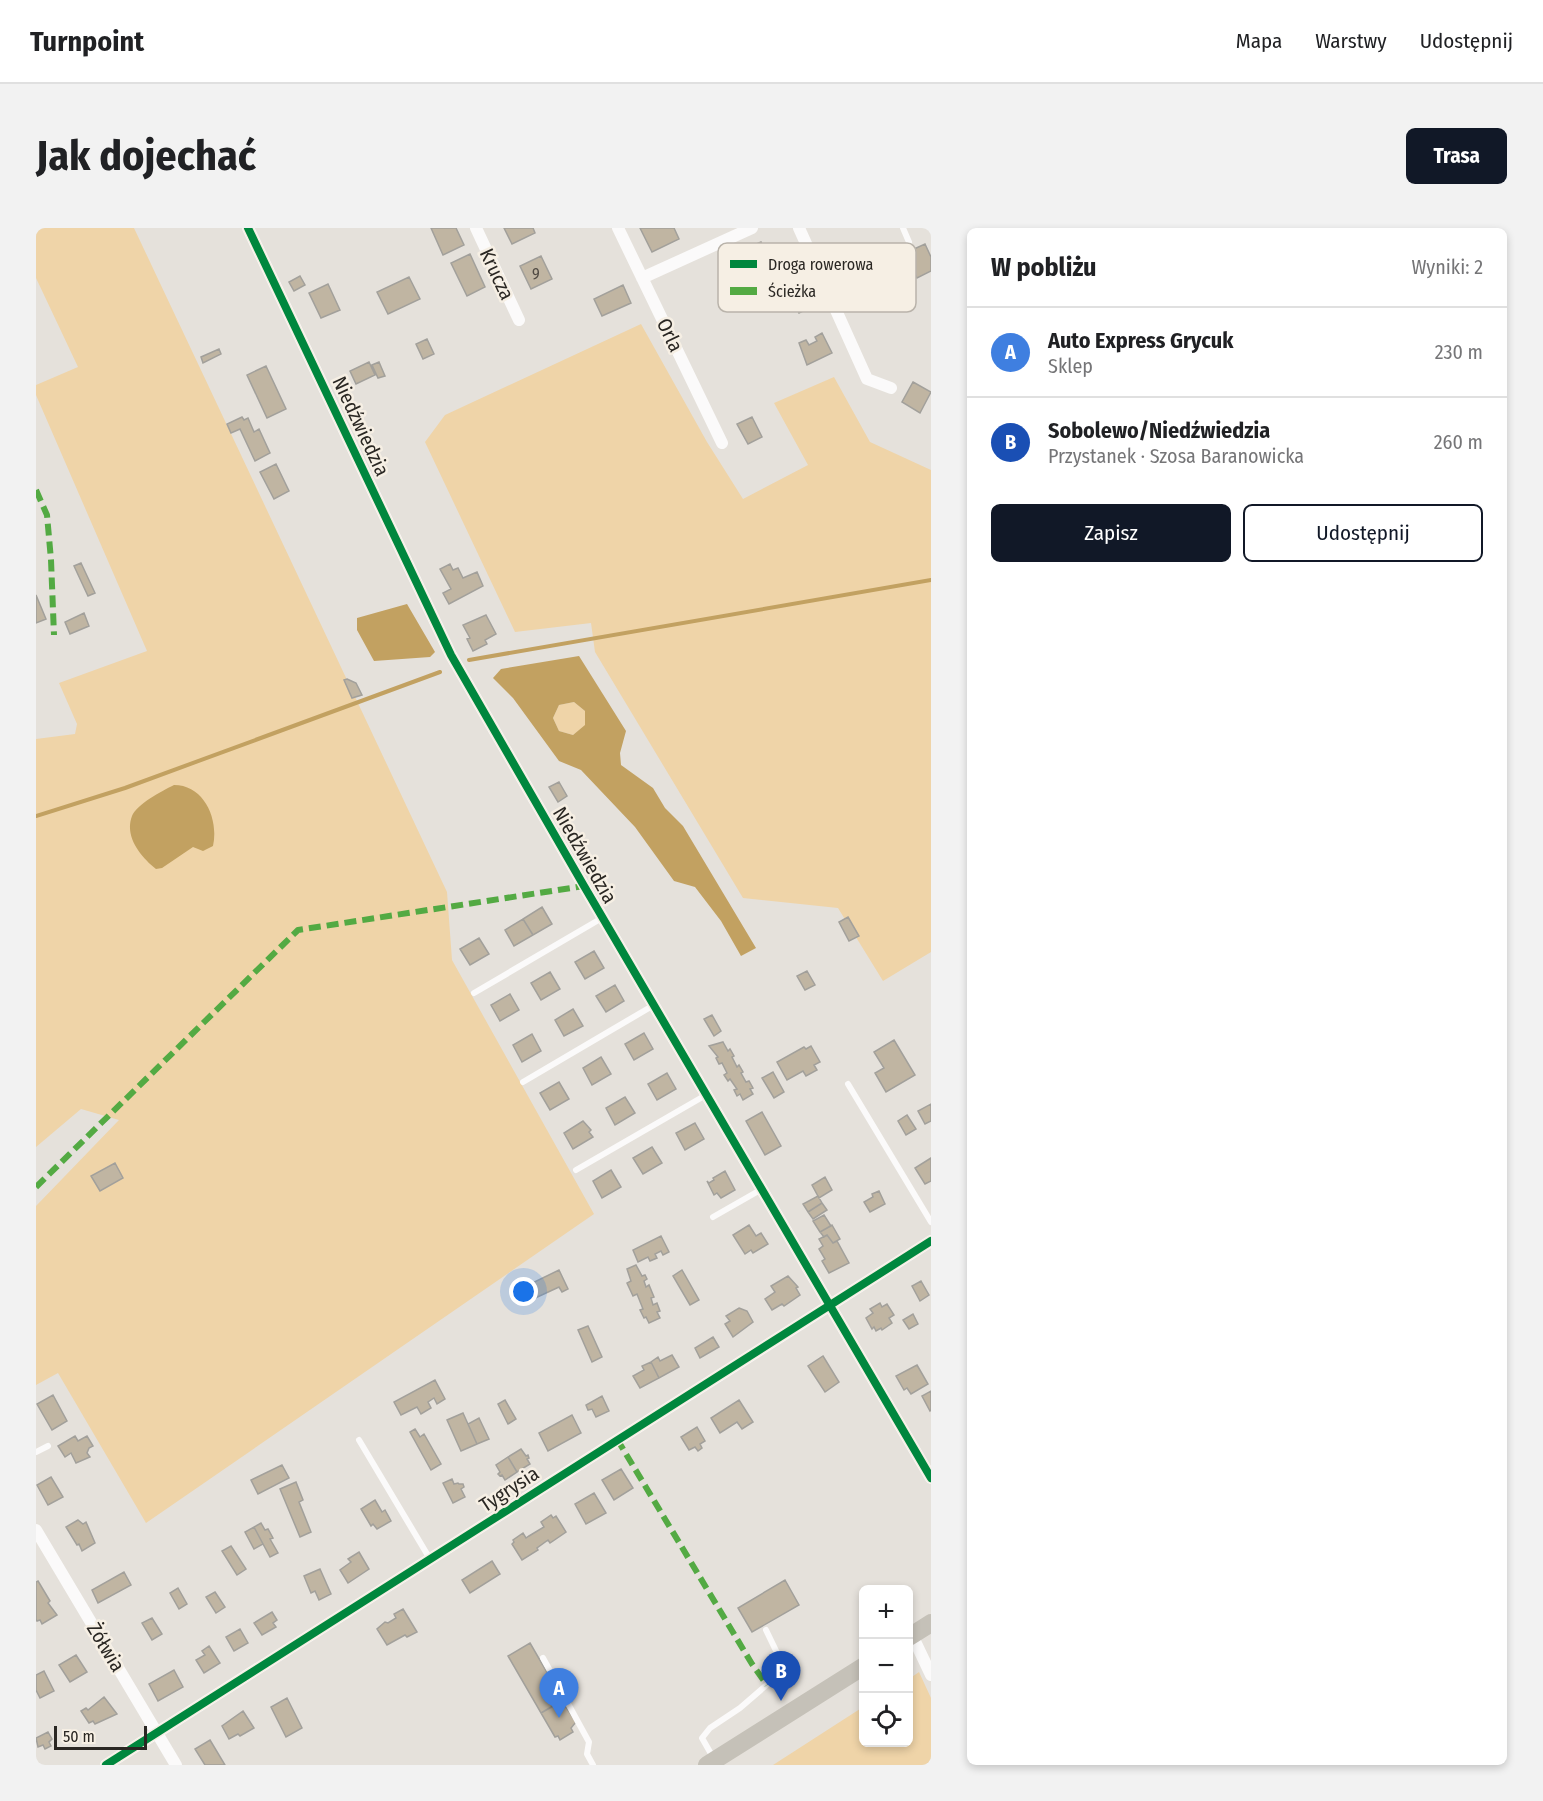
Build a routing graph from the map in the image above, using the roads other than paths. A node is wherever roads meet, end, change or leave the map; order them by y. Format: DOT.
graph roads {
  1 [pos="249,228"];
  2 [pos="476,228"];
  3 [pos="618,228"];
  4 [pos="752,228"];
  5 [pos="799,228"];
  6 [pos="903,228"];
  7 [pos="909,242"];
  8 [pos="718,243"];
  9 [pos="719,243"];
  10 [pos="806,243"];
  11 [pos="642,278"];
  12 [pos="837,312"];
  13 [pos="519,320"];
  14 [pos="891,388"];
  15 [pos="722,443"];
  16 [pos="603,918"];
  17 [pos="474,993"];
  18 [pos="654,1005"];
  19 [pos="523,1082"];
  20 [pos="848,1084"];
  21 [pos="707,1094"];
  22 [pos="576,1170"];
  23 [pos="762,1188"];
  24 [pos="713,1217"];
  25 [pos="931,1222"];
  26 [pos="931,1241"];
  27 [pos="831,1305"];
  28 [pos="358,1440"];
  29 [pos="48,1446"];
  30 [pos="36,1452"];
  31 [pos="931,1478"];
  32 [pos="36,1530"];
  33 [pos="430,1560"];
  34 [pos="931,1623"];
  35 [pos="766,1630"];
  36 [pos="913,1634"];
  37 [pos="912,1639"];
  38 [pos="543,1658"];
  39 [pos="859,1669"];
  40 [pos="931,1675"];
  41 [pos="158,1733"];
  42 [pos="711,1763"];
  43 [pos="106,1765"];
  44 [pos="176,1765"];
  45 [pos="593,1765"];
  1 -- 16 [label="street, Niedźwiedzia"];
  2 -- 13 [label="street, Krucza"];
  3 -- 11 [label="street, Orla"];
  4 -- 9 [label="street"];
  5 -- 10 [label="street"];
  6 -- 7 [label="lane"];
  8 -- 11 [label="street"];
  11 -- 15 [label="street, Orla"];
  12 -- 14 [label="street"];
  16 -- 17 [label="lane"];
  16 -- 18 [label="street, Niedźwiedzia"];
  18 -- 19 [label="lane"];
  18 -- 21 [label="street, Niedźwiedzia"];
  20 -- 25 [label="lane"];
  21 -- 22 [label="lane"];
  21 -- 23 [label="street, Niedźwiedzia"];
  23 -- 24 [label="lane"];
  23 -- 27 [label="street, Niedźwiedzia"];
  26 -- 27 [label="street, Tygrysia"];
  27 -- 31 [label="street, Niedźwiedzia"];
  27 -- 33 [label="street, Tygrysia"];
  28 -- 33 [label="lane"];
  29 -- 30 [label="lane"];
  32 -- 41 [label="street, Żółwia"];
  33 -- 41 [label="street, Tygrysia"];
  34 -- 36 [label="main road"];
  35 -- 42 [label="lane"];
  37 -- 40 [label="street"];
  38 -- 45 [label="lane"];
  39 -- 42 [label="main road"];
  41 -- 43 [label="street, Tygrysia"];
  41 -- 44 [label="street, Żółwia"];
}
